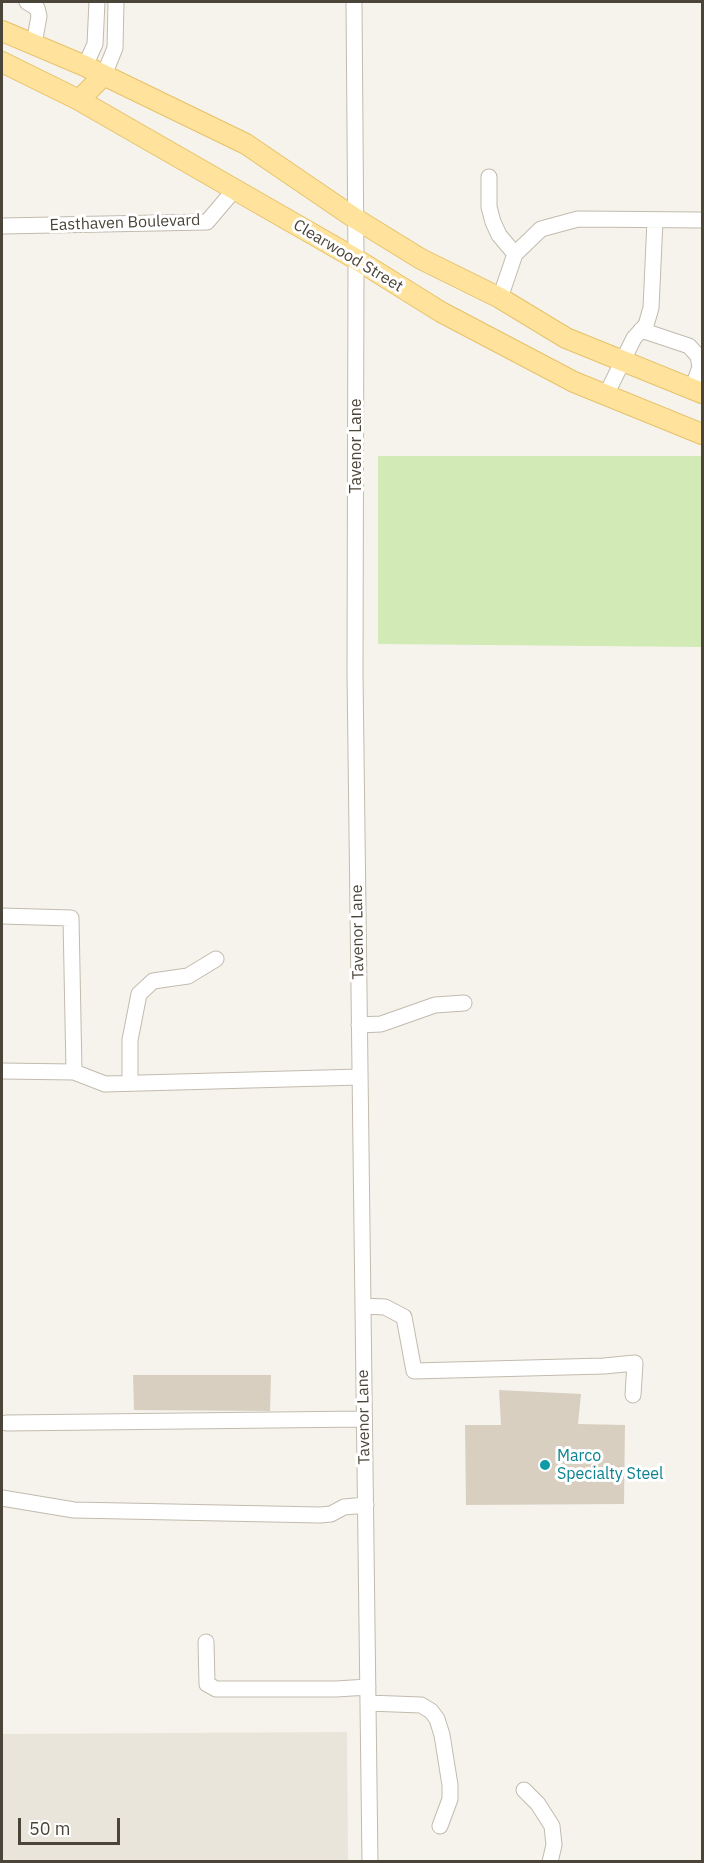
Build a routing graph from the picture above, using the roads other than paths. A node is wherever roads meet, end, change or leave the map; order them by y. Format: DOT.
graph roads {
  1 [pos="27,2"];
  2 [pos="97,2"];
  3 [pos="116,2"];
  4 [pos="354,2"];
  5 [pos="2,30"];
  6 [pos="34,44"];
  7 [pos="2,62"];
  8 [pos="85,66"];
  9 [pos="104,75"];
  10 [pos="79,100"];
  11 [pos="489,177"];
  12 [pos="235,189"];
  13 [pos="356,219"];
  14 [pos="655,220"];
  15 [pos="702,220"];
  16 [pos="2,226"];
  17 [pos="515,254"];
  18 [pos="356,259"];
  19 [pos="500,298"];
  20 [pos="641,330"];
  21 [pos="622,361"];
  22 [pos="697,391"];
  23 [pos="606,395"];
  24 [pos="702,434"];
  25 [pos="2,916"];
  26 [pos="216,959"];
  27 [pos="464,1003"];
  28 [pos="359,1025"];
  29 [pos="2,1071"];
  30 [pos="74,1072"];
  31 [pos="360,1077"];
  32 [pos="130,1083"];
  33 [pos="363,1306"];
  34 [pos="633,1395"];
  35 [pos="364,1419"];
  36 [pos="6,1423"];
  37 [pos="2,1498"];
  38 [pos="366,1506"];
  39 [pos="206,1642"];
  40 [pos="368,1687"];
  41 [pos="368,1703"];
  42 [pos="524,1790"];
  43 [pos="440,1826"];
  44 [pos="370,1862"];
  45 [pos="550,1862"];
  1 -- 6 [label="street"];
  2 -- 8 [label="street"];
  3 -- 9 [label="street"];
  4 -- 13 [label="street, Tavenor Lane"];
  5 -- 6 [label="main road"];
  6 -- 8 [label="main road"];
  7 -- 10 [label="main road, Clearwood Street"];
  8 -- 9 [label="main road"];
  8 -- 10 [label="main road"];
  9 -- 10 [label="main road"];
  9 -- 13 [label="main road"];
  10 -- 12 [label="main road, Clearwood Street"];
  11 -- 17 [label="street"];
  12 -- 16 [label="street, Easthaven Boulevard"];
  12 -- 18 [label="main road, Clearwood Street"];
  13 -- 18 [label="street, Tavenor Lane"];
  13 -- 19 [label="main road"];
  14 -- 15 [label="street"];
  14 -- 17 [label="street"];
  14 -- 20 [label="street"];
  17 -- 19 [label="street"];
  18 -- 23 [label="main road, Clearwood Street"];
  18 -- 28 [label="street, Tavenor Lane"];
  19 -- 21 [label="main road"];
  20 -- 21 [label="street"];
  20 -- 22 [label="street"];
  21 -- 22 [label="main road"];
  21 -- 23 [label="street"];
  23 -- 24 [label="main road, Clearwood Street"];
  25 -- 30 [label="street"];
  26 -- 32 [label="street"];
  27 -- 28 [label="street"];
  28 -- 31 [label="street, Tavenor Lane"];
  29 -- 30 [label="street"];
  30 -- 32 [label="street"];
  31 -- 32 [label="street"];
  31 -- 33 [label="street, Tavenor Lane"];
  33 -- 34 [label="street"];
  33 -- 35 [label="street, Tavenor Lane"];
  35 -- 36 [label="street"];
  35 -- 38 [label="street, Tavenor Lane"];
  37 -- 38 [label="street"];
  38 -- 40 [label="street, Tavenor Lane"];
  39 -- 40 [label="street"];
  40 -- 41 [label="street, Tavenor Lane"];
  41 -- 43 [label="street"];
  41 -- 44 [label="street, Tavenor Lane"];
  42 -- 45 [label="street"];
}
